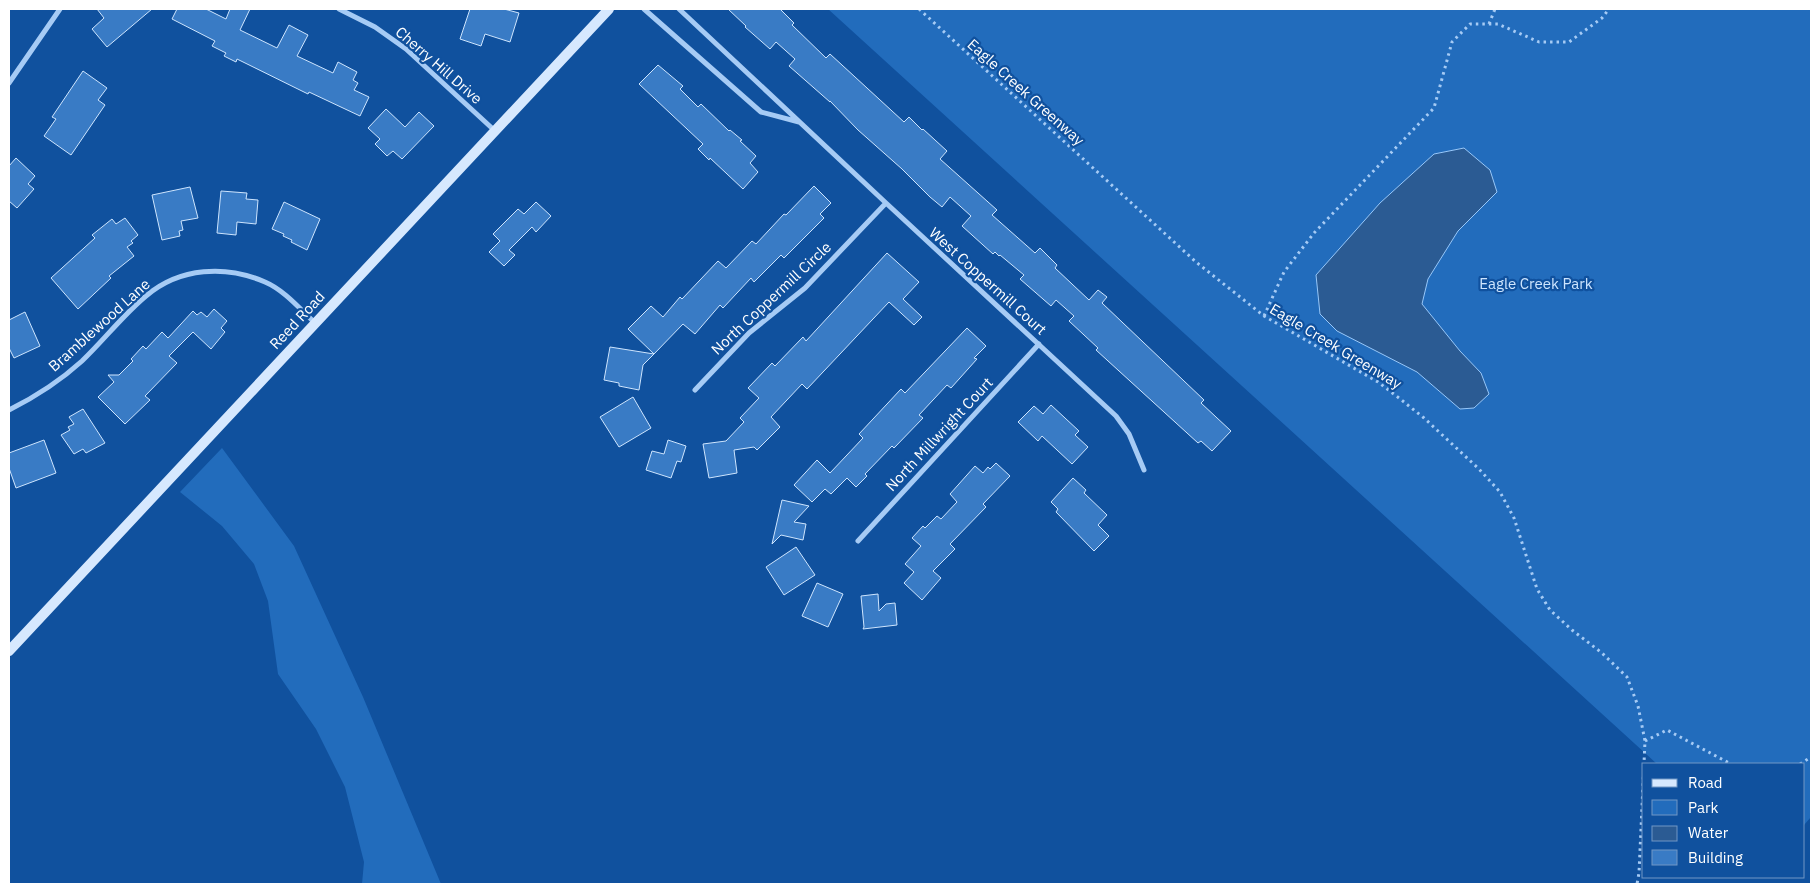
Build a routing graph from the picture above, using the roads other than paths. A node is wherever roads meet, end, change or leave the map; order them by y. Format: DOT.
graph roads {
  1 [pos="60,9"];
  2 [pos="339,9"];
  3 [pos="608,9"];
  4 [pos="644,9"];
  5 [pos="679,9"];
  6 [pos="9,84"];
  7 [pos="800,122"];
  8 [pos="494,130"];
  9 [pos="886,203"];
  10 [pos="315,323"];
  11 [pos="1039,344"];
  12 [pos="695,390"];
  13 [pos="9,410"];
  14 [pos="1144,470"];
  15 [pos="858,541"];
  16 [pos="9,651"];
  1 -- 6 [label="street"];
  2 -- 8 [label="street, Cherry Hill Drive"];
  3 -- 8 [label="main road, Reed Road"];
  4 -- 7 [label="street, West Coppermill Court"];
  5 -- 7 [label="street, West Coppermill Court"];
  7 -- 9 [label="street, West Coppermill Court"];
  8 -- 10 [label="main road, Reed Road"];
  9 -- 11 [label="street, West Coppermill Court"];
  9 -- 12 [label="street, North Coppermill Circle"];
  10 -- 13 [label="street, Bramblewood Lane"];
  10 -- 16 [label="main road, Reed Road"];
  11 -- 14 [label="street, West Coppermill Court"];
  11 -- 15 [label="street, North Millwright Court"];
}
